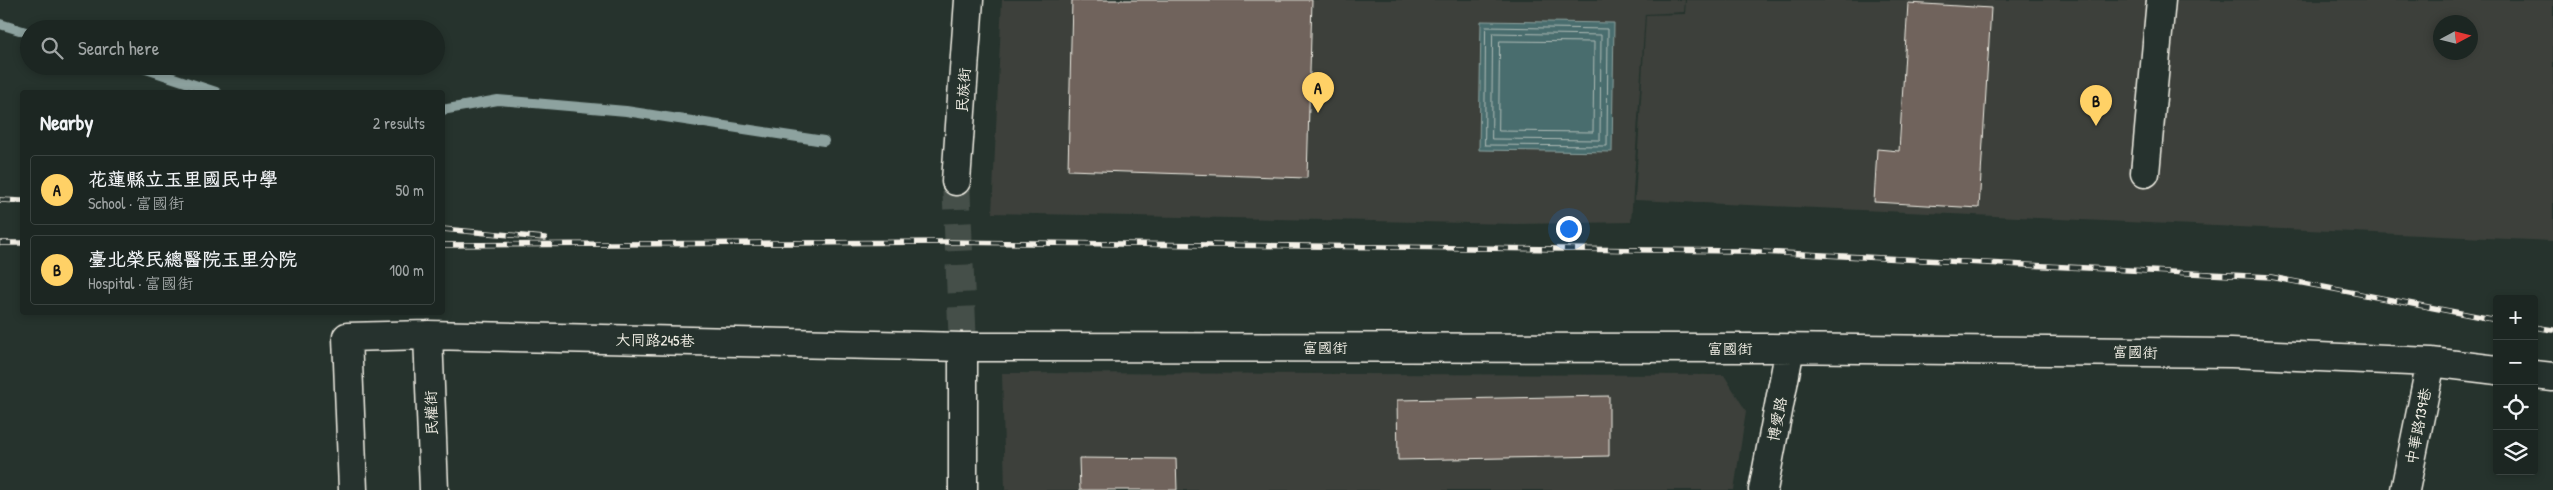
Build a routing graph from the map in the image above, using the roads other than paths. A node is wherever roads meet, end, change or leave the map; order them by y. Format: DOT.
graph roads {
  1 [pos="969,0"];
  2 [pos="2161,0"];
  3 [pos="2145,173"];
  4 [pos="956,181"];
  5 [pos="428,335"];
  6 [pos="963,347"];
  7 [pos="1790,348"];
  8 [pos="2431,362"];
  9 [pos="2493,370"];
  10 [pos="2538,376"];
  11 [pos="2553,378"];
  12 [pos="352,490"];
  13 [pos="434,490"];
  14 [pos="963,490"];
  15 [pos="1764,490"];
  16 [pos="2405,490"];
  1 -- 4 [label="street, 民族街"];
  2 -- 3 [label="street"];
  5 -- 6 [label="street, 大同路245巷"];
  5 -- 12 [label="street, 大同路245巷"];
  5 -- 13 [label="street, 民權街"];
  6 -- 7 [label="street, 富國街"];
  6 -- 14 [label="street"];
  7 -- 8 [label="street, 富國街"];
  7 -- 15 [label="street, 博愛路"];
  8 -- 9 [label="street, 富國街"];
  8 -- 16 [label="street, 中華路139巷"];
  10 -- 11 [label="street"];
}
